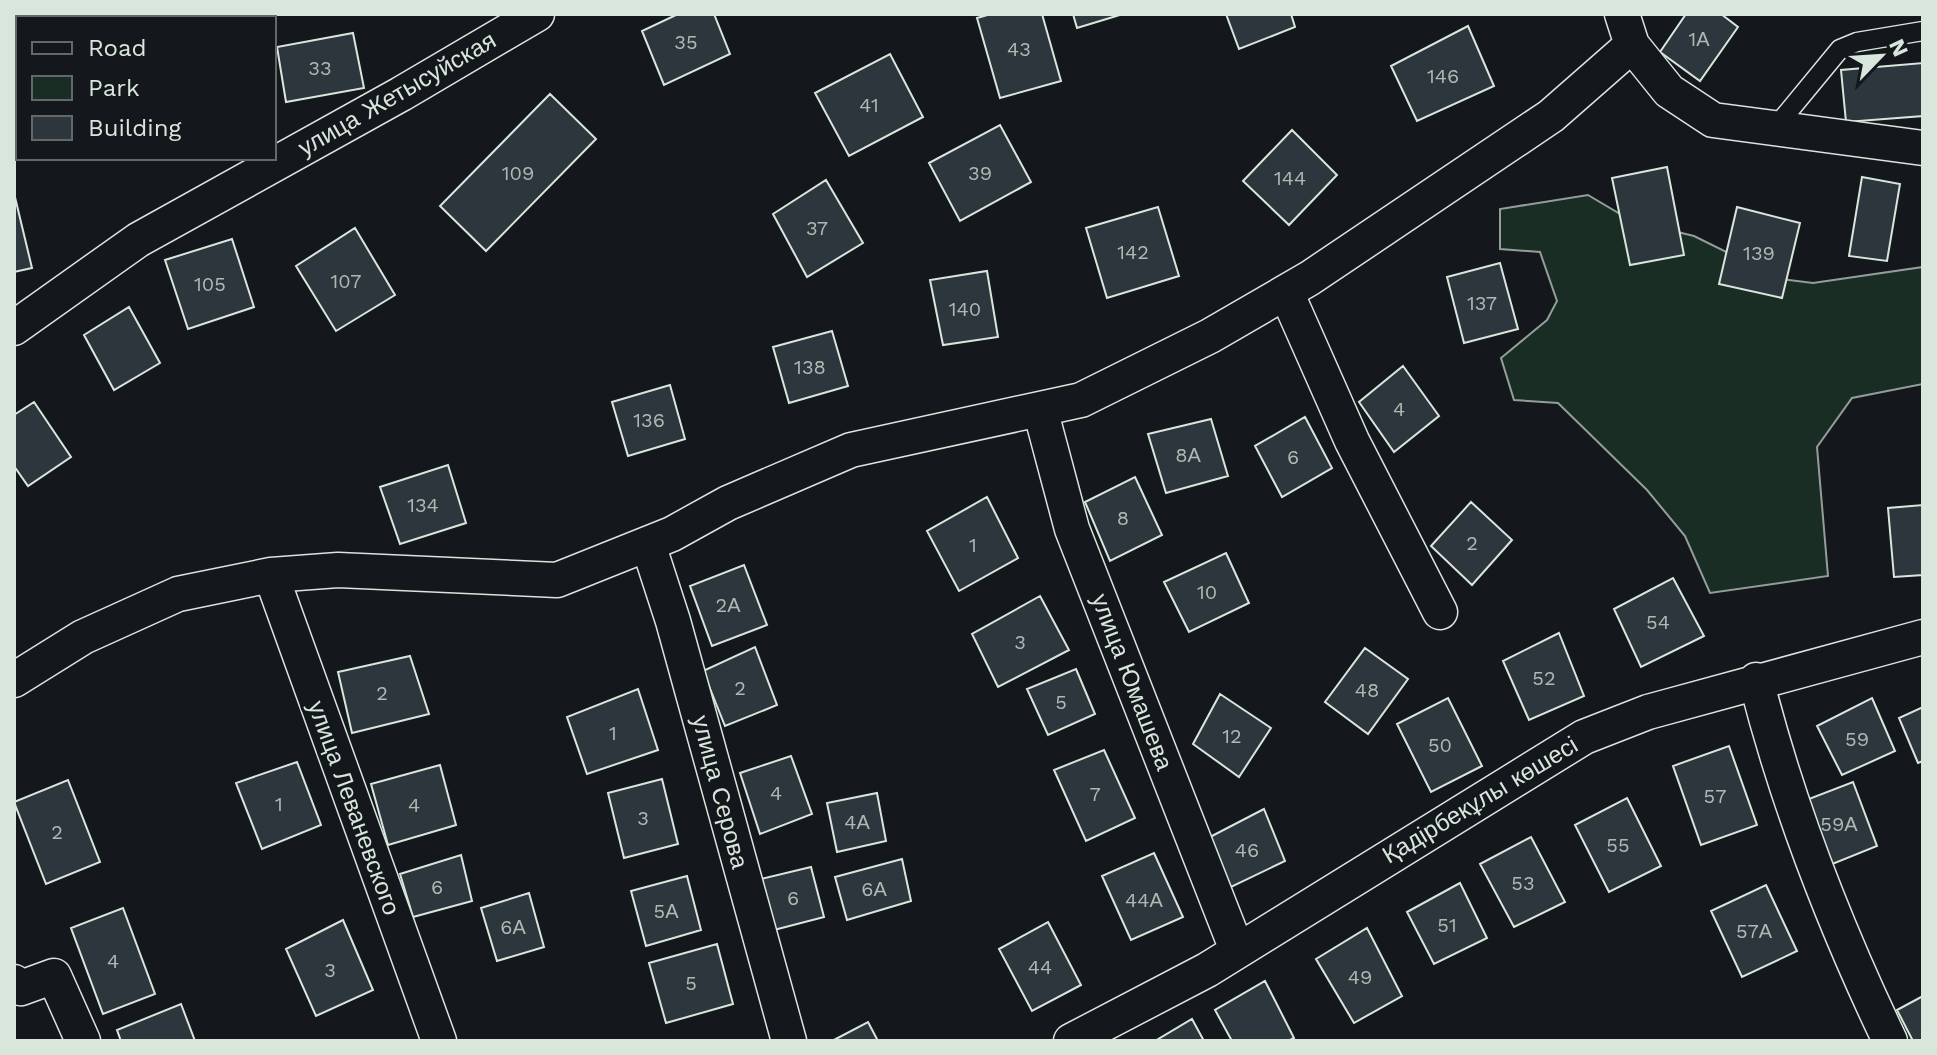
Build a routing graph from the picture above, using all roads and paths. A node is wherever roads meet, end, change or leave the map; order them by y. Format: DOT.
graph roads {
  1 [pos="537,14"];
  2 [pos="1627,30"];
  3 [pos="1923,31"];
  4 [pos="1774,129"];
  5 [pos="1923,148"];
  6 [pos="1286,292"];
  7 [pos="14,328"];
  8 [pos="1040,409"];
  9 [pos="648,544"];
  10 [pos="271,575"];
  11 [pos="1440,612"];
  12 [pos="1923,637"];
  13 [pos="14,680"];
  14 [pos="1756,680"];
  15 [pos="1237,950"];
  16 [pos="14,982"];
  17 [pos="83,1041"];
  18 [pos="439,1041"];
  19 [pos="789,1041"];
  20 [pos="1071,1041"];
  21 [pos="1890,1041"];
  1 -- 7 [label="street, улица Жетысуйская"];
  2 -- 4 [label="street"];
  2 -- 6 [label="street"];
  3 -- 4 [label="lane"];
  4 -- 5 [label="street"];
  6 -- 8 [label="street"];
  6 -- 11 [label="street"];
  8 -- 9 [label="street"];
  8 -- 15 [label="street, улица Юмашева"];
  9 -- 10 [label="street"];
  9 -- 19 [label="street, улица Серова"];
  10 -- 13 [label="street"];
  10 -- 18 [label="street, улица Леваневского"];
  12 -- 14 [label="street, Қадірбекұлы көшесі"];
  14 -- 15 [label="street, Қадірбекұлы көшесі"];
  14 -- 21 [label="street"];
  15 -- 20 [label="street, Қадірбекұлы көшесі"];
  16 -- 17 [label="street"];
}
